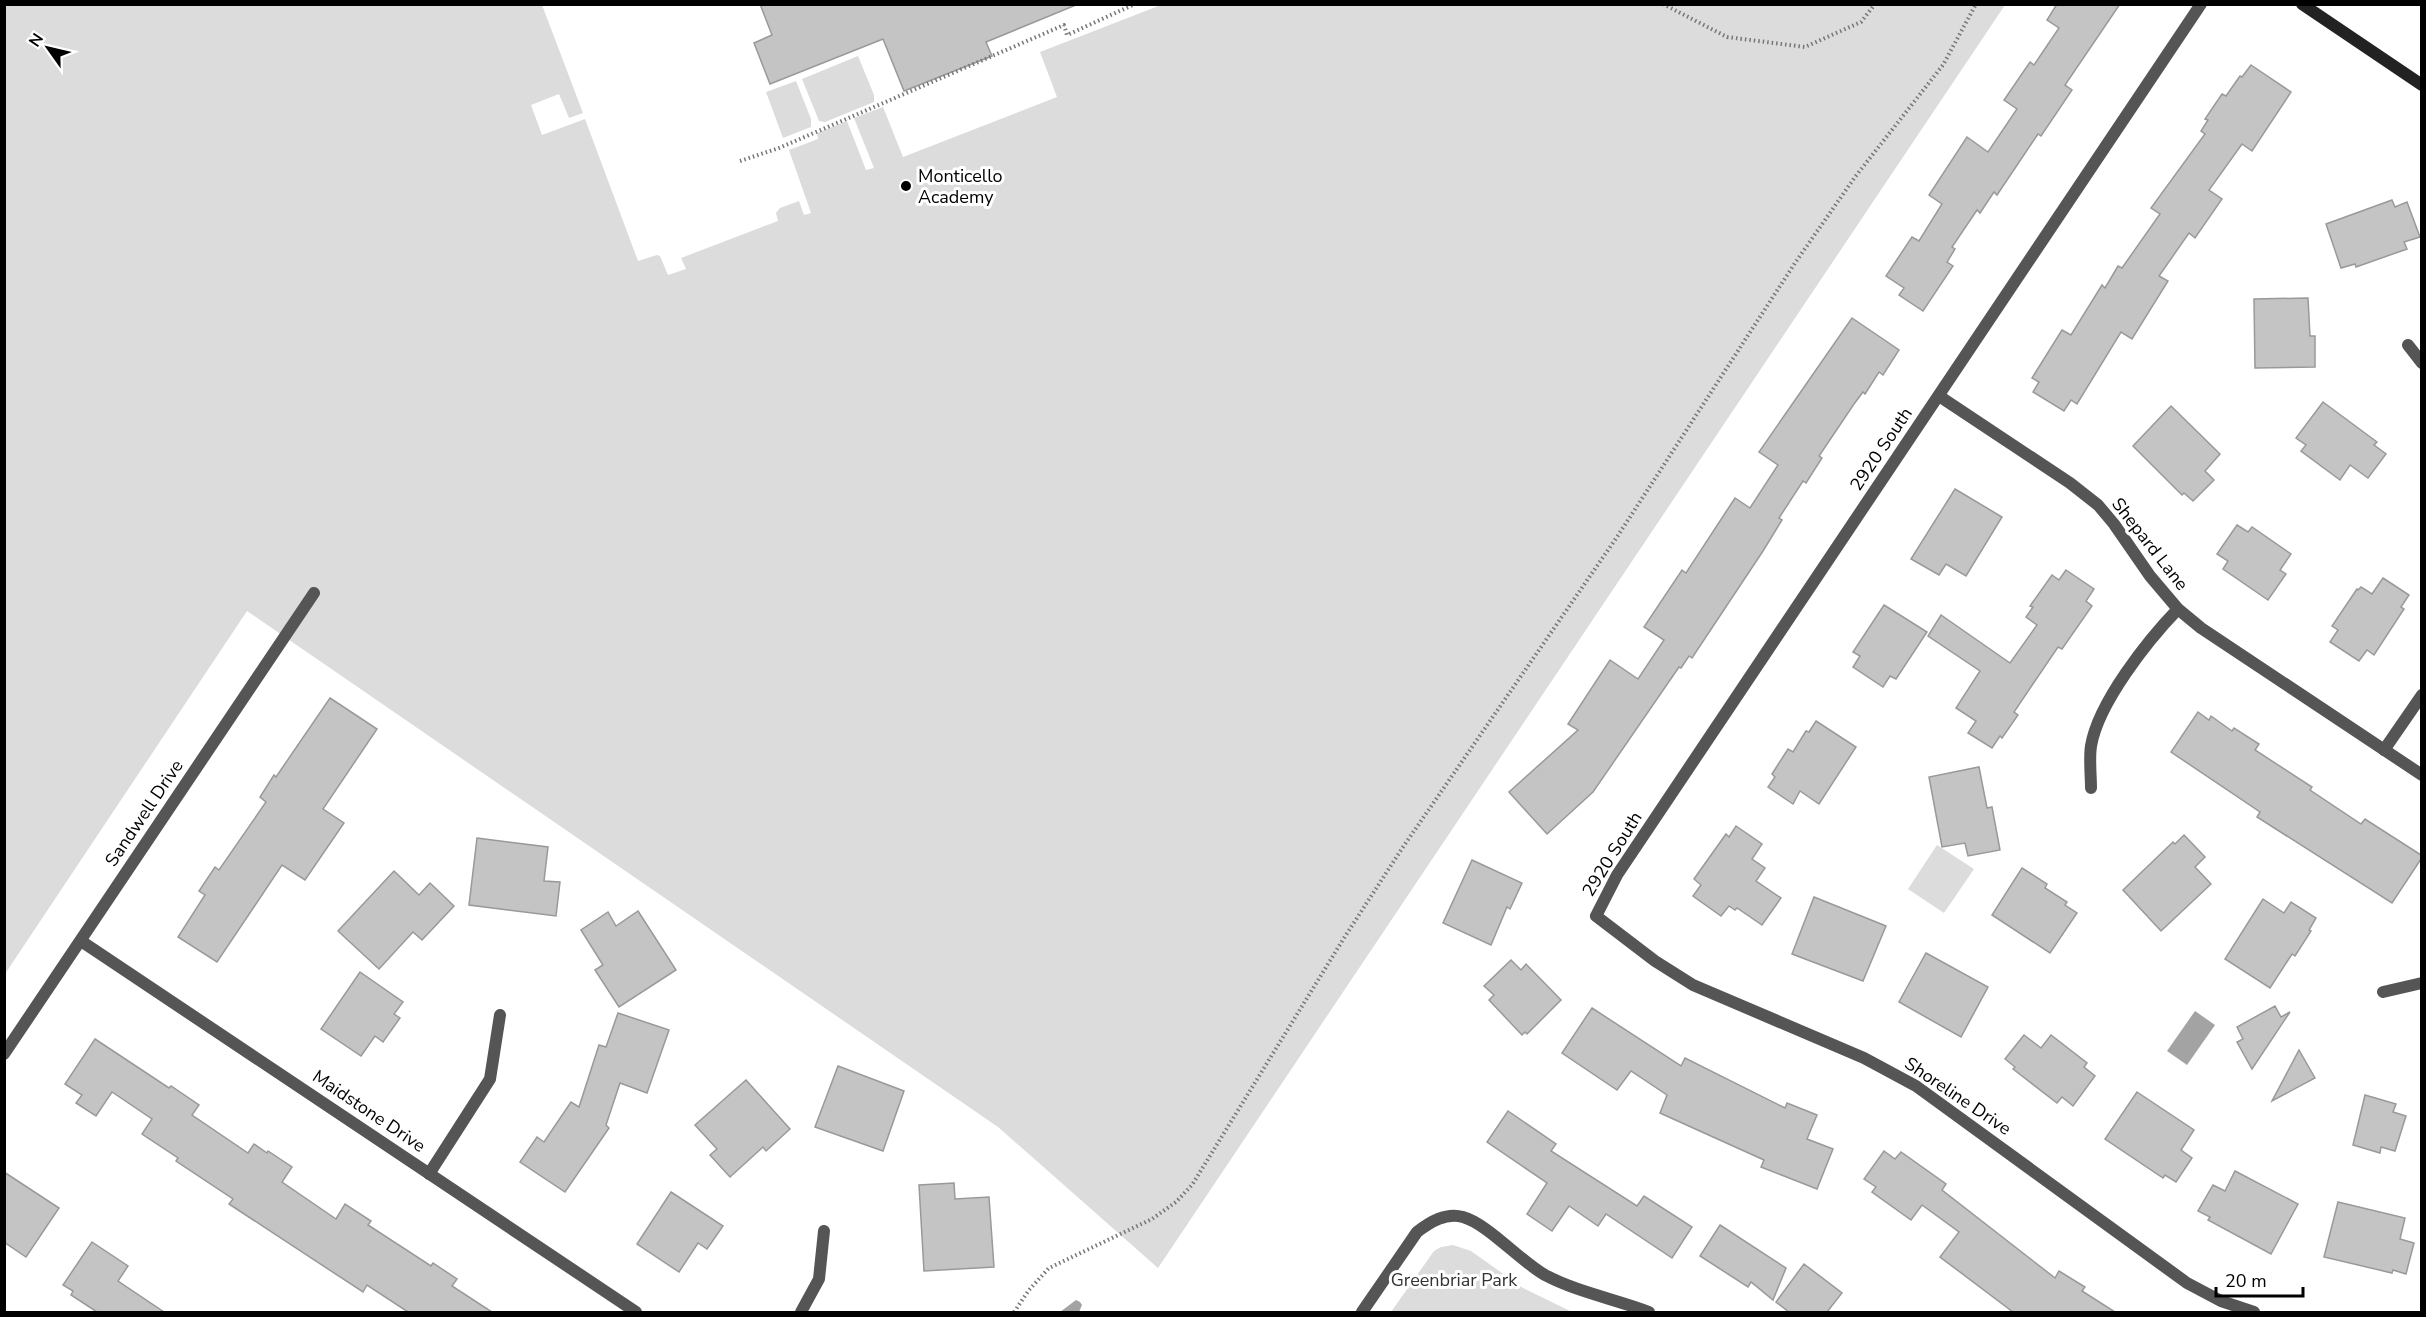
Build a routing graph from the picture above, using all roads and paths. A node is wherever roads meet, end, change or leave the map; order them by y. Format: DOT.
graph roads {
  1 [pos="1135,4"];
  2 [pos="1663,4"];
  3 [pos="1875,4"];
  4 [pos="1976,4"];
  5 [pos="2201,4"];
  6 [pos="2302,4"];
  7 [pos="2421,85"];
  8 [pos="740,161"];
  9 [pos="2408,345"];
  10 [pos="2421,363"];
  11 [pos="1938,396"];
  12 [pos="314,593"];
  13 [pos="2178,609"];
  14 [pos="2421,695"];
  15 [pos="2384,750"];
  16 [pos="2421,775"];
  17 [pos="2091,788"];
  18 [pos="1596,916"];
  19 [pos="81,941"];
  20 [pos="2421,982"];
  21 [pos="2383,992"];
  22 [pos="500,1015"];
  23 [pos="4,1054"];
  24 [pos="429,1174"];
  25 [pos="824,1231"];
  26 [pos="636,1312"];
  27 [pos="801,1312"];
  28 [pos="1014,1312"];
  29 [pos="1362,1312"];
  30 [pos="1649,1312"];
  31 [pos="2254,1312"];
  1 -- 8 [label="path"];
  2 -- 3 [label="path"];
  4 -- 28 [label="path"];
  5 -- 11 [label="street, 2920 South"];
  6 -- 7 [label="street"];
  9 -- 10 [label="street"];
  11 -- 13 [label="street, Shepard Lane"];
  11 -- 18 [label="street, 2920 South"];
  12 -- 19 [label="street, Sandwell Drive"];
  13 -- 15 [label="street, Shepard Lane"];
  13 -- 17 [label="street"];
  14 -- 15 [label="street"];
  15 -- 16 [label="street, Shepard Lane"];
  18 -- 31 [label="street, Shoreline Drive"];
  19 -- 23 [label="street, Sandwell Drive"];
  19 -- 24 [label="street, Maidstone Drive"];
  20 -- 21 [label="street"];
  22 -- 24 [label="street"];
  24 -- 26 [label="street, Maidstone Drive"];
  25 -- 27 [label="street"];
  29 -- 30 [label="street"];
}
